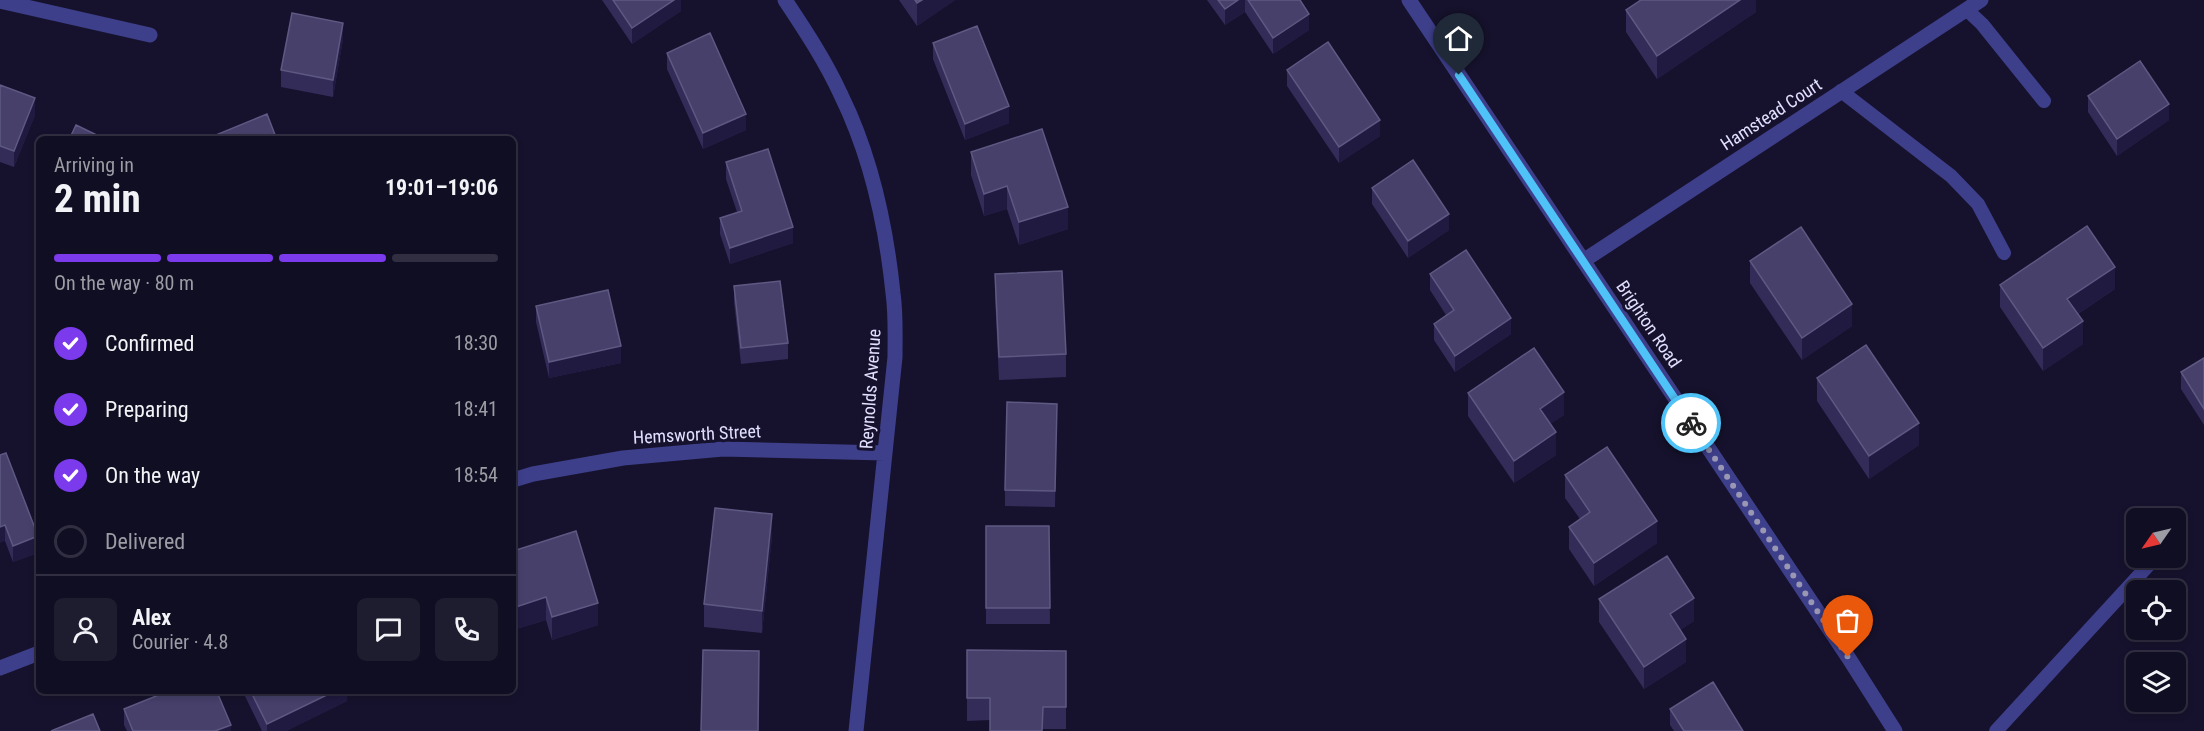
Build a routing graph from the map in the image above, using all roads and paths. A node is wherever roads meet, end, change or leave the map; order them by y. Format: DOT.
graph roads {
  1 [pos="785,0"];
  2 [pos="1409,0"];
  3 [pos="1981,0"];
  4 [pos="0,1"];
  5 [pos="1967,10"];
  6 [pos="150,35"];
  7 [pos="1841,92"];
  8 [pos="2044,101"];
  9 [pos="2004,253"];
  10 [pos="1583,261"];
  11 [pos="885,453"];
  12 [pos="516,479"];
  13 [pos="2146,568"];
  14 [pos="36,654"];
  15 [pos="0,668"];
  16 [pos="856,731"];
  17 [pos="1895,731"];
  18 [pos="1996,731"];
  1 -- 11 [label="street, Reynolds Avenue"];
  2 -- 10 [label="street, Brighton Road"];
  3 -- 5 [label="street, Hamstead Court"];
  4 -- 6 [label="street"];
  5 -- 7 [label="street, Hamstead Court"];
  5 -- 8 [label="lane"];
  7 -- 9 [label="lane"];
  7 -- 10 [label="street, Hamstead Court"];
  10 -- 17 [label="street, Brighton Road"];
  11 -- 12 [label="street, Hemsworth Street"];
  11 -- 16 [label="street, Reynolds Avenue"];
  13 -- 18 [label="lane"];
  14 -- 15 [label="street"];
}
